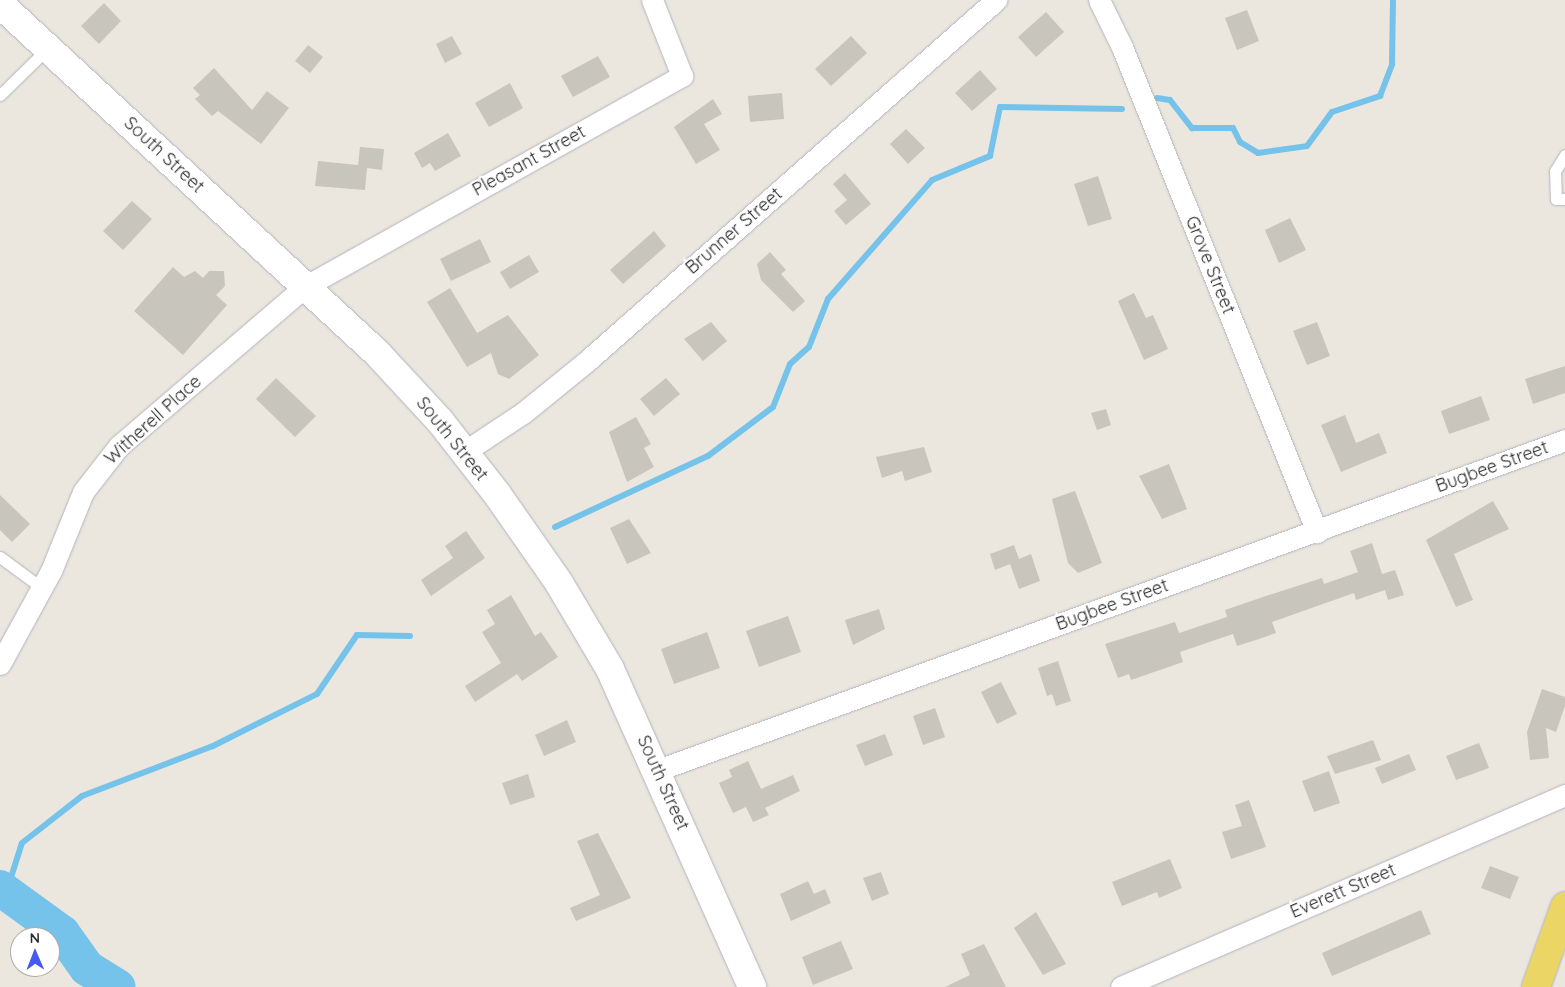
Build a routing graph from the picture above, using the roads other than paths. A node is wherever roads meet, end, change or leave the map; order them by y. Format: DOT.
graph roads {
  1 [pos="652,0"];
  2 [pos="996,0"];
  3 [pos="1099,0"];
  4 [pos="4,15"];
  5 [pos="48,48"];
  6 [pos="0,95"];
  7 [pos="1565,155"];
  8 [pos="1565,199"];
  9 [pos="306,286"];
  10 [pos="1565,440"];
  11 [pos="464,452"];
  12 [pos="1316,532"];
  13 [pos="0,557"];
  14 [pos="42,588"];
  15 [pos="0,664"];
  16 [pos="658,770"];
  17 [pos="1565,795"];
  18 [pos="1565,906"];
  19 [pos="752,987"];
  20 [pos="1121,987"];
  21 [pos="1536,987"];
  1 -- 9 [label="street, Pleasant Street"];
  2 -- 11 [label="street, Brunner Street"];
  3 -- 12 [label="street, Grove Street"];
  4 -- 5 [label="main road, South Street"];
  5 -- 6 [label="lane"];
  5 -- 9 [label="main road, South Street"];
  7 -- 8 [label="lane"];
  9 -- 11 [label="main road, South Street"];
  9 -- 14 [label="street, Witherell Place"];
  10 -- 12 [label="street, Bugbee Street"];
  11 -- 16 [label="main road, South Street"];
  12 -- 16 [label="street, Bugbee Street"];
  13 -- 14 [label="lane"];
  14 -- 15 [label="street, Witherell Place"];
  16 -- 19 [label="main road, South Street"];
  17 -- 20 [label="street, Everett Street"];
  18 -- 21 [label="main road"];
}
